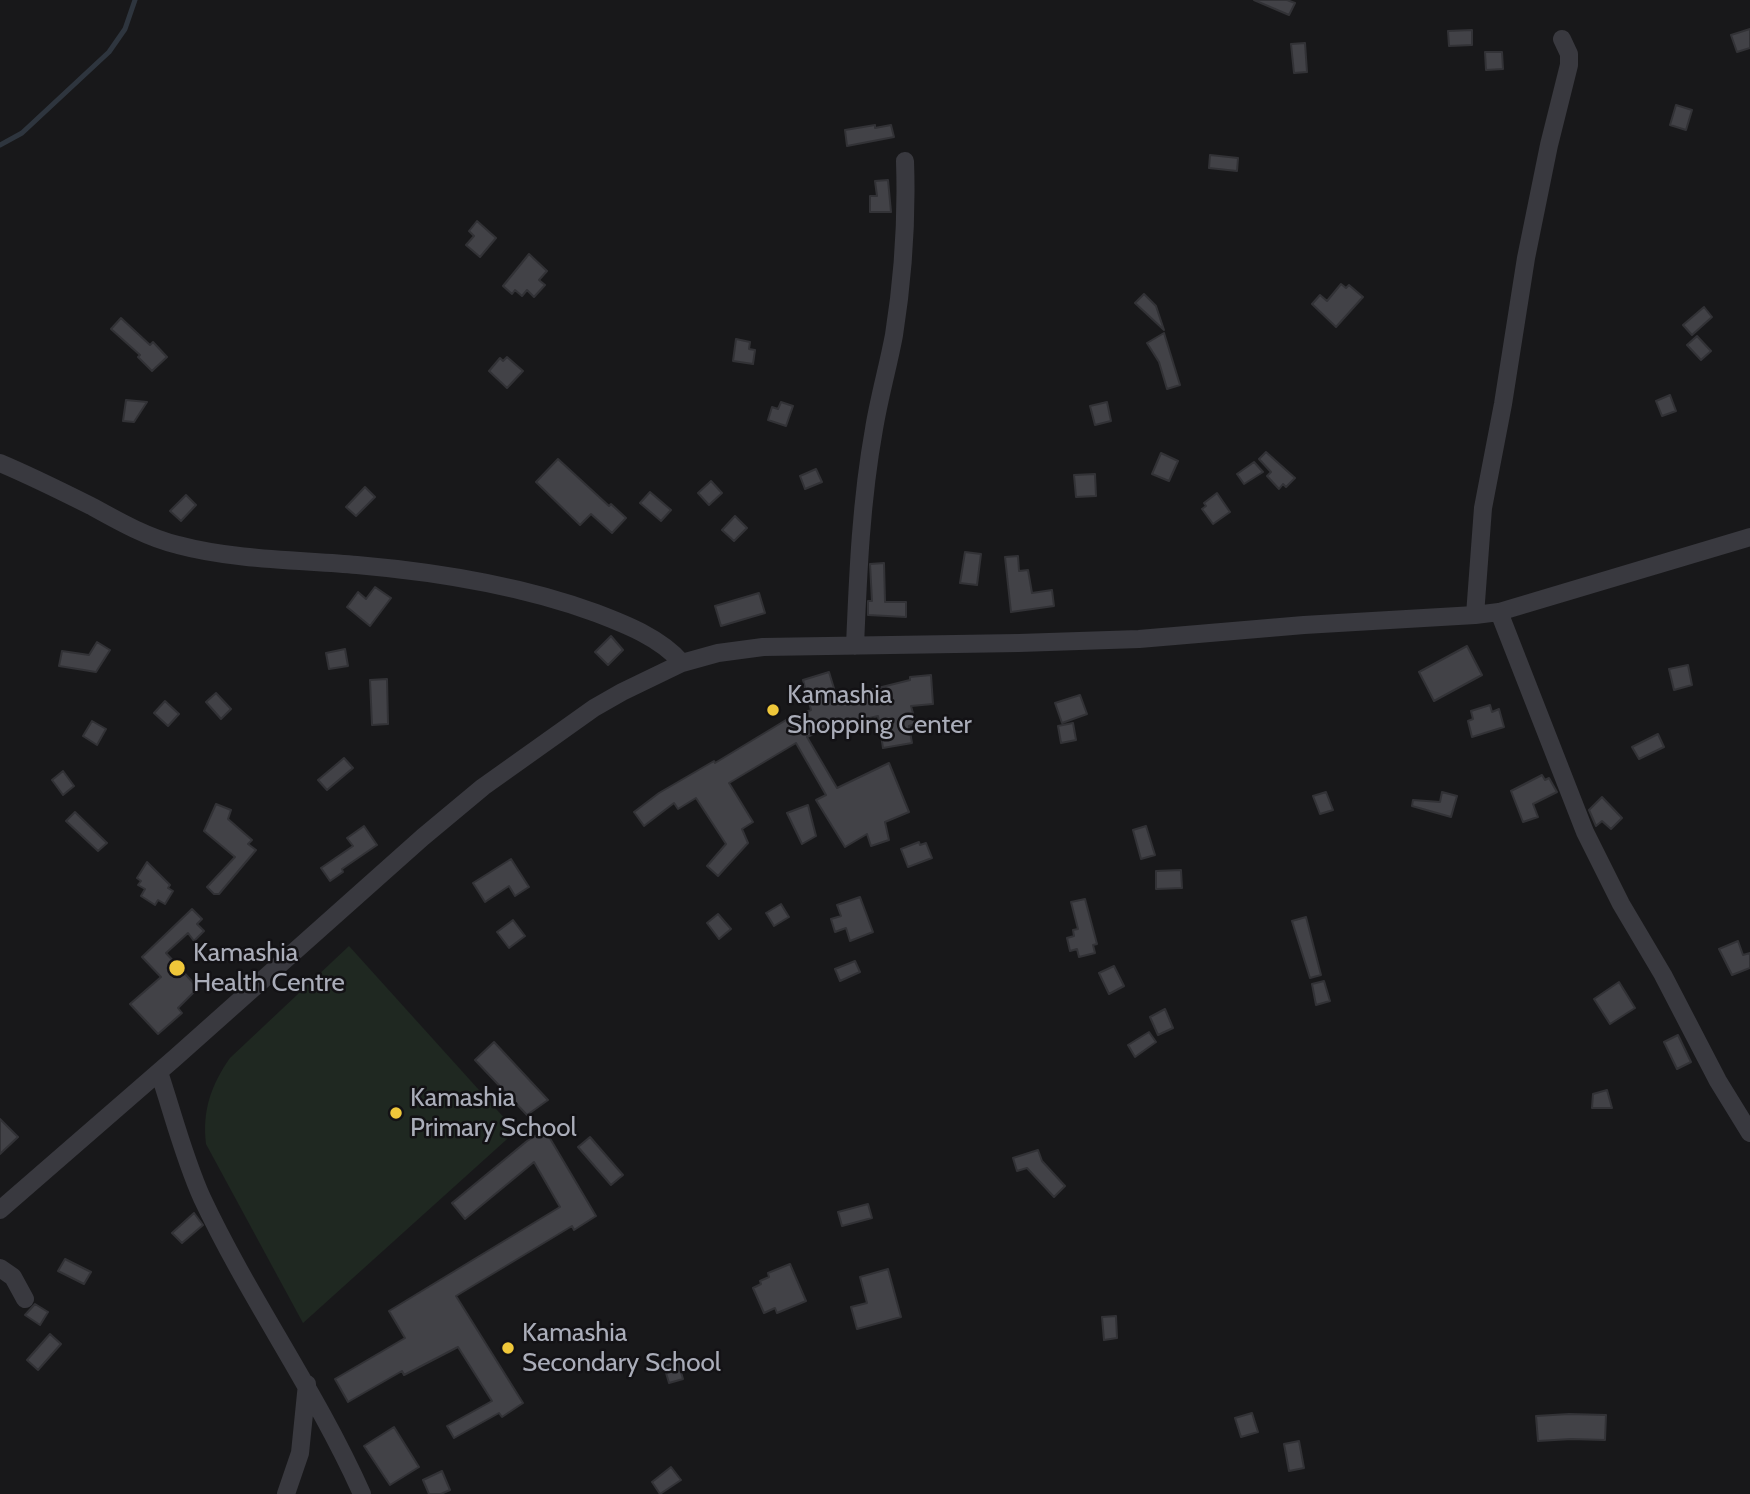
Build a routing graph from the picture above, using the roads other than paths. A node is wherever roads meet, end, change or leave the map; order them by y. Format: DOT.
graph roads {
  1 [pos="1562,39"];
  2 [pos="905,161"];
  3 [pos="0,463"];
  4 [pos="1750,537"];
  5 [pos="1499,612"];
  6 [pos="1475,615"];
  7 [pos="855,646"];
  8 [pos="682,663"];
  9 [pos="159,1072"];
  10 [pos="1750,1133"];
  11 [pos="0,1210"];
  12 [pos="0,1268"];
  13 [pos="25,1299"];
  14 [pos="307,1384"];
  15 [pos="286,1494"];
  16 [pos="362,1494"];
  1 -- 6 [label="street"];
  2 -- 7 [label="street"];
  3 -- 8 [label="street"];
  4 -- 5 [label="street"];
  5 -- 6 [label="street"];
  5 -- 10 [label="street"];
  6 -- 7 [label="street"];
  7 -- 8 [label="street"];
  8 -- 9 [label="street"];
  9 -- 11 [label="street"];
  9 -- 14 [label="street"];
  12 -- 13 [label="street"];
  14 -- 15 [label="street"];
  14 -- 16 [label="street"];
}
